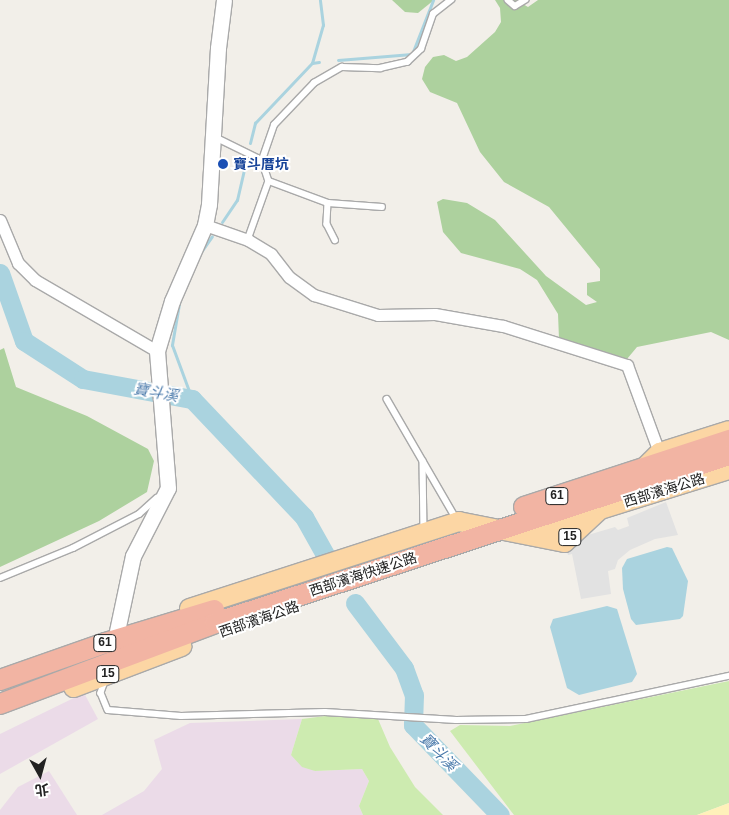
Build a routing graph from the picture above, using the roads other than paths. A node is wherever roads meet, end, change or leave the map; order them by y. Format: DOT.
graph roads {
  1 [pos="224,0"];
  2 [pos="452,0"];
  3 [pos="508,0"];
  4 [pos="524,0"];
  5 [pos="213,136"];
  6 [pos="262,160"];
  7 [pos="269,181"];
  8 [pos="328,203"];
  9 [pos="382,207"];
  10 [pos="0,220"];
  11 [pos="205,225"];
  12 [pos="248,240"];
  13 [pos="336,240"];
  14 [pos="158,353"];
  15 [pos="386,399"];
  16 [pos="729,430"];
  17 [pos="729,440"];
  18 [pos="659,452"];
  19 [pos="729,456"];
  20 [pos="423,459"];
  21 [pos="729,469"];
  22 [pos="168,488"];
  23 [pos="458,521"];
  24 [pos="424,533"];
  25 [pos="388,560"];
  26 [pos="0,578"];
  27 [pos="213,617"];
  28 [pos="117,630"];
  29 [pos="0,670"];
  30 [pos="107,673"];
  31 [pos="729,676"];
  32 [pos="0,680"];
  33 [pos="0,704"];
  34 [pos="0,713"];
  1 -- 5 [label="street"];
  2 -- 6 [label="lane"];
  3 -- 4 [label="lane"];
  5 -- 6 [label="lane"];
  5 -- 11 [label="street"];
  6 -- 7 [label="lane"];
  7 -- 8 [label="lane"];
  7 -- 12 [label="lane"];
  8 -- 9 [label="lane"];
  8 -- 13 [label="lane"];
  10 -- 14 [label="street"];
  11 -- 12 [label="street"];
  11 -- 14 [label="street"];
  12 -- 18 [label="street"];
  14 -- 22 [label="street"];
  15 -- 20 [label="lane"];
  16 -- 18 [label="main road, 西部濱海公路 / 15"];
  17 -- 25 [label="highway, 西部濱海快速公路 / 61"];
  18 -- 23 [label="main road, 西部濱海公路 / 15"];
  19 -- 25 [label="highway, 西部濱海快速公路 / 61"];
  20 -- 23 [label="lane"];
  20 -- 24 [label="lane"];
  21 -- 30 [label="main road, 西部濱海公路 / 15"];
  22 -- 26 [label="lane"];
  22 -- 28 [label="street"];
  23 -- 24 [label="main road"];
  24 -- 28 [label="main road"];
  25 -- 27 [label="highway, 西部濱海快速公路 / 61"];
  27 -- 32 [label="highway, 西部濱海快速公路 / 61"];
  27 -- 33 [label="highway, 西部濱海快速公路 / 61"];
  28 -- 29 [label="main road"];
  30 -- 31 [label="lane"];
  30 -- 34 [label="main road, 西部濱海公路 / 15"];
}
